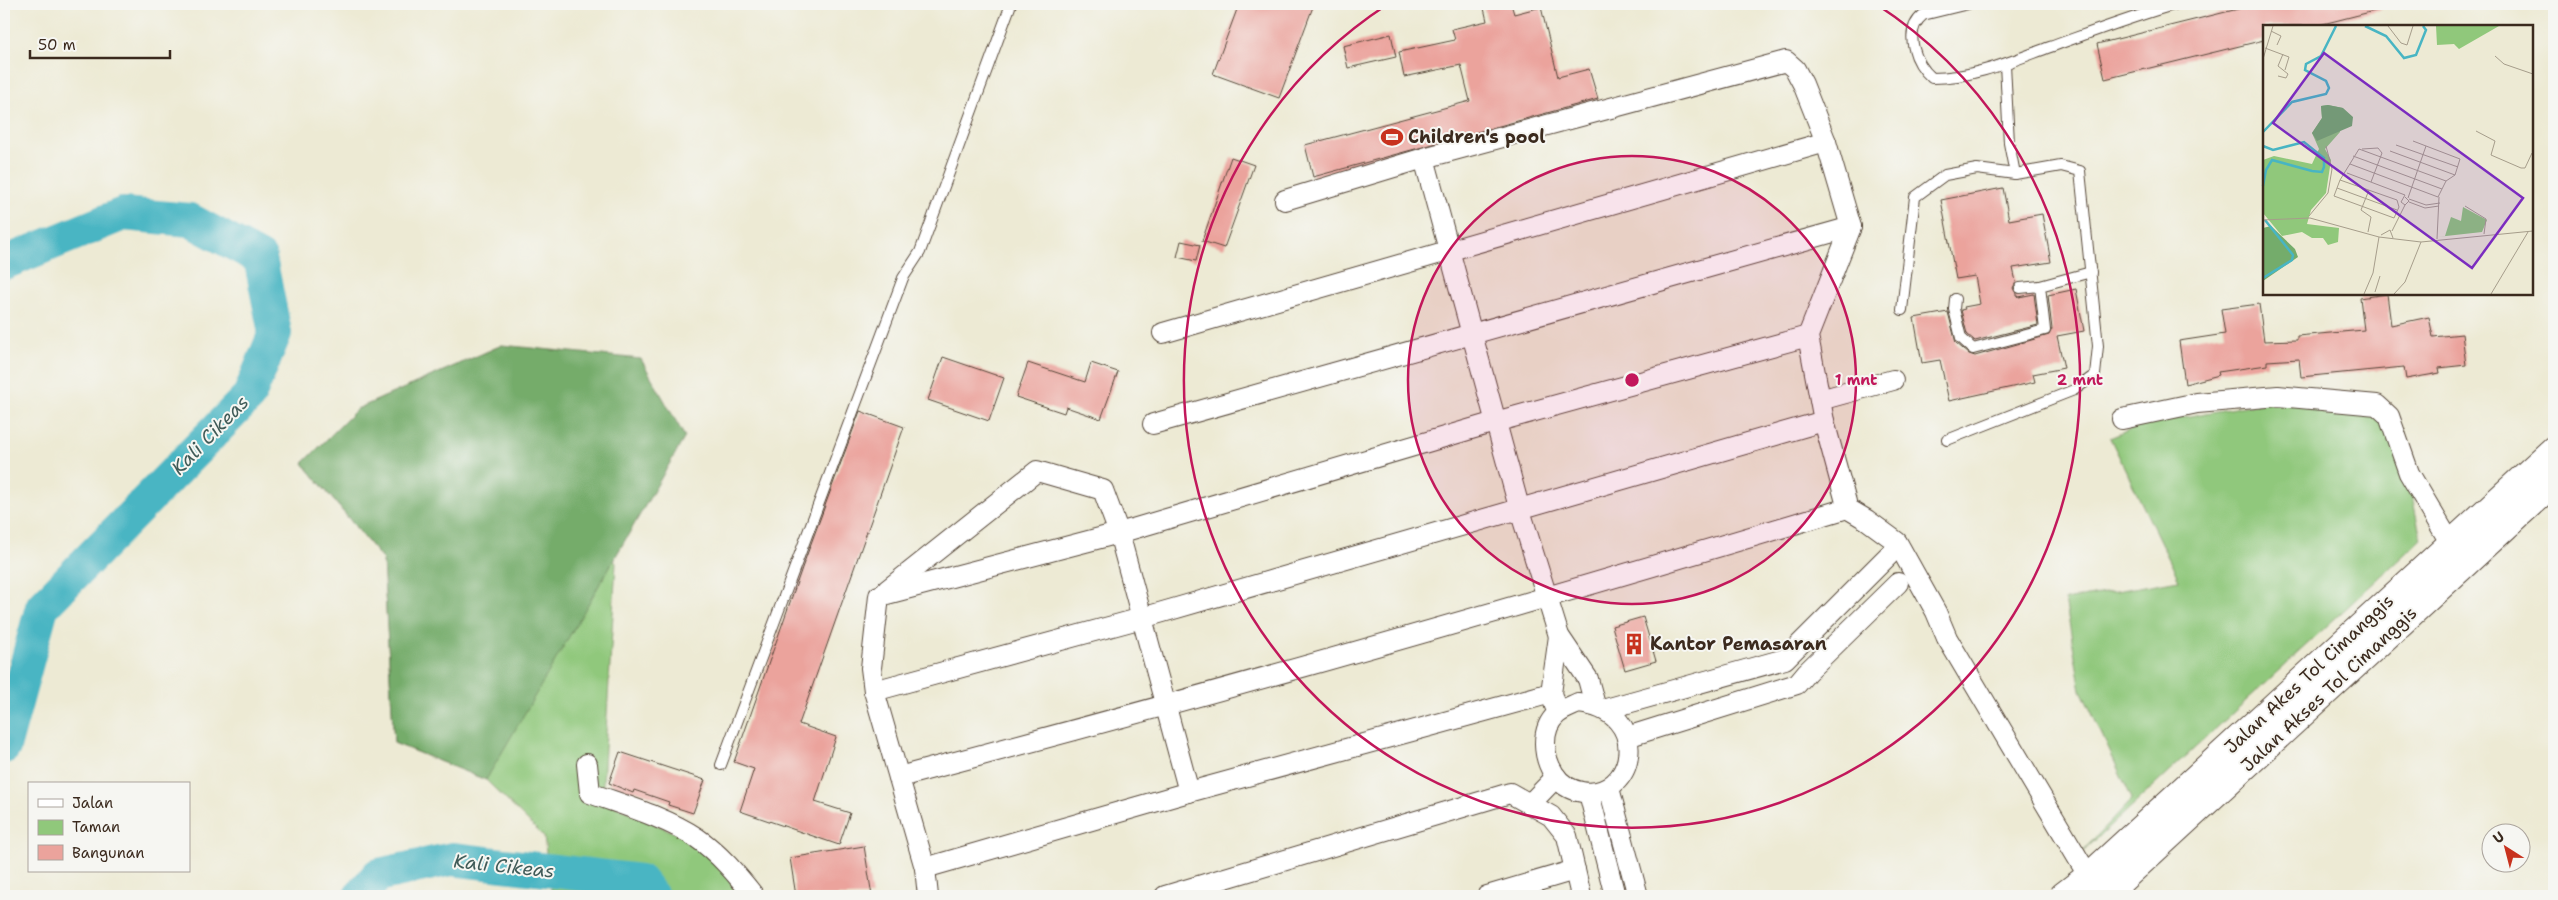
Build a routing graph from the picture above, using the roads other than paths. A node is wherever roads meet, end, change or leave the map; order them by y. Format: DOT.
graph roads {
  1 [pos="1011,4"];
  2 [pos="1968,4"];
  3 [pos="2134,4"];
  4 [pos="2177,4"];
  5 [pos="2137,16"];
  6 [pos="2005,64"];
  7 [pos="1826,142"];
  8 [pos="1424,158"];
  9 [pos="2015,174"];
  10 [pos="1285,200"];
  11 [pos="1851,227"];
  12 [pos="1448,251"];
  13 [pos="2091,272"];
  14 [pos="2040,286"];
  15 [pos="2020,288"];
  16 [pos="1955,299"];
  17 [pos="1902,310"];
  18 [pos="1163,333"];
  19 [pos="1472,335"];
  20 [pos="1808,336"];
  21 [pos="1893,380"];
  22 [pos="1820,400"];
  23 [pos="2122,420"];
  24 [pos="1824,421"];
  25 [pos="1495,422"];
  26 [pos="1153,424"];
  27 [pos="1947,440"];
  28 [pos="2554,450"];
  29 [pos="2554,481"];
  30 [pos="1845,507"];
  31 [pos="1519,508"];
  32 [pos="1119,533"];
  33 [pos="2451,544"];
  34 [pos="1889,555"];
  35 [pos="1898,583"];
  36 [pos="880,596"];
  37 [pos="1547,598"];
  38 [pos="1142,618"];
  39 [pos="1559,636"];
  40 [pos="1785,660"];
  41 [pos="1797,684"];
  42 [pos="874,691"];
  43 [pos="1552,693"];
  44 [pos="1165,707"];
  45 [pos="1600,707"];
  46 [pos="1557,714"];
  47 [pos="1627,737"];
  48 [pos="587,764"];
  49 [pos="721,765"];
  50 [pos="899,777"];
  51 [pos="1556,777"];
  52 [pos="1609,788"];
  53 [pos="1189,792"];
  54 [pos="1589,793"];
  55 [pos="1530,804"];
  56 [pos="924,868"];
  57 [pos="1576,870"];
  58 [pos="2096,886"];
  59 [pos="1219,889"];
  60 [pos="754,896"];
  61 [pos="928,896"];
  62 [pos="1164,896"];
  63 [pos="1487,896"];
  64 [pos="1581,896"];
  65 [pos="1616,896"];
  66 [pos="1638,896"];
  67 [pos="2064,896"];
  1 -- 49 [label="lane"];
  2 -- 6 [label="lane"];
  3 -- 5 [label="lane"];
  4 -- 5 [label="lane"];
  5 -- 6 [label="lane"];
  6 -- 9 [label="lane"];
  7 -- 8 [label="street"];
  7 -- 11 [label="street"];
  7 -- 12 [label="street"];
  8 -- 10 [label="street"];
  8 -- 12 [label="street"];
  9 -- 13 [label="lane"];
  9 -- 17 [label="lane"];
  11 -- 19 [label="street"];
  11 -- 20 [label="street"];
  12 -- 18 [label="street"];
  12 -- 19 [label="street"];
  13 -- 14 [label="lane"];
  13 -- 27 [label="lane"];
  14 -- 15 [label="lane"];
  14 -- 16 [label="lane"];
  19 -- 25 [label="street"];
  19 -- 26 [label="street"];
  20 -- 22 [label="street"];
  20 -- 25 [label="street"];
  21 -- 22 [label="street"];
  22 -- 24 [label="street"];
  23 -- 33 [label="street"];
  24 -- 30 [label="street"];
  24 -- 31 [label="street"];
  25 -- 31 [label="street"];
  25 -- 32 [label="street"];
  28 -- 33 [label="main road, Jalan Akes Tol Cimanggis"];
  29 -- 58 [label="main road, Jalan Akses Tol Cimanggis"];
  30 -- 37 [label="street"];
  30 -- 58 [label="street"];
  31 -- 37 [label="street"];
  31 -- 38 [label="street"];
  32 -- 36 [label="street"];
  32 -- 36 [label="street"];
  32 -- 38 [label="street"];
  33 -- 58 [label="main road, Jalan Akes Tol Cimanggis"];
  34 -- 40 [label="street"];
  35 -- 41 [label="street"];
  36 -- 42 [label="street"];
  37 -- 39 [label="street"];
  37 -- 44 [label="street"];
  38 -- 42 [label="street"];
  38 -- 44 [label="street"];
  39 -- 43 [label="street"];
  39 -- 45 [label="street"];
  40 -- 41 [label="street"];
  40 -- 45 [label="street"];
  41 -- 47 [label="street"];
  42 -- 50 [label="street"];
  43 -- 46 [label="street"];
  43 -- 53 [label="street"];
  44 -- 50 [label="street"];
  44 -- 53 [label="street"];
  45 -- 46 [label="street"];
  45 -- 47 [label="street"];
  46 -- 51 [label="street"];
  47 -- 52 [label="street"];
  48 -- 60 [label="street"];
  50 -- 56 [label="street"];
  51 -- 54 [label="street"];
  51 -- 55 [label="street"];
  52 -- 54 [label="street"];
  52 -- 66 [label="street"];
  53 -- 56 [label="street"];
  54 -- 65 [label="street"];
  55 -- 57 [label="street"];
  55 -- 59 [label="street"];
  56 -- 61 [label="street"];
  57 -- 63 [label="street"];
  57 -- 64 [label="street"];
  58 -- 67 [label="main road, Jalan Akes Tol Cimanggis"];
  59 -- 62 [label="street"];
}
